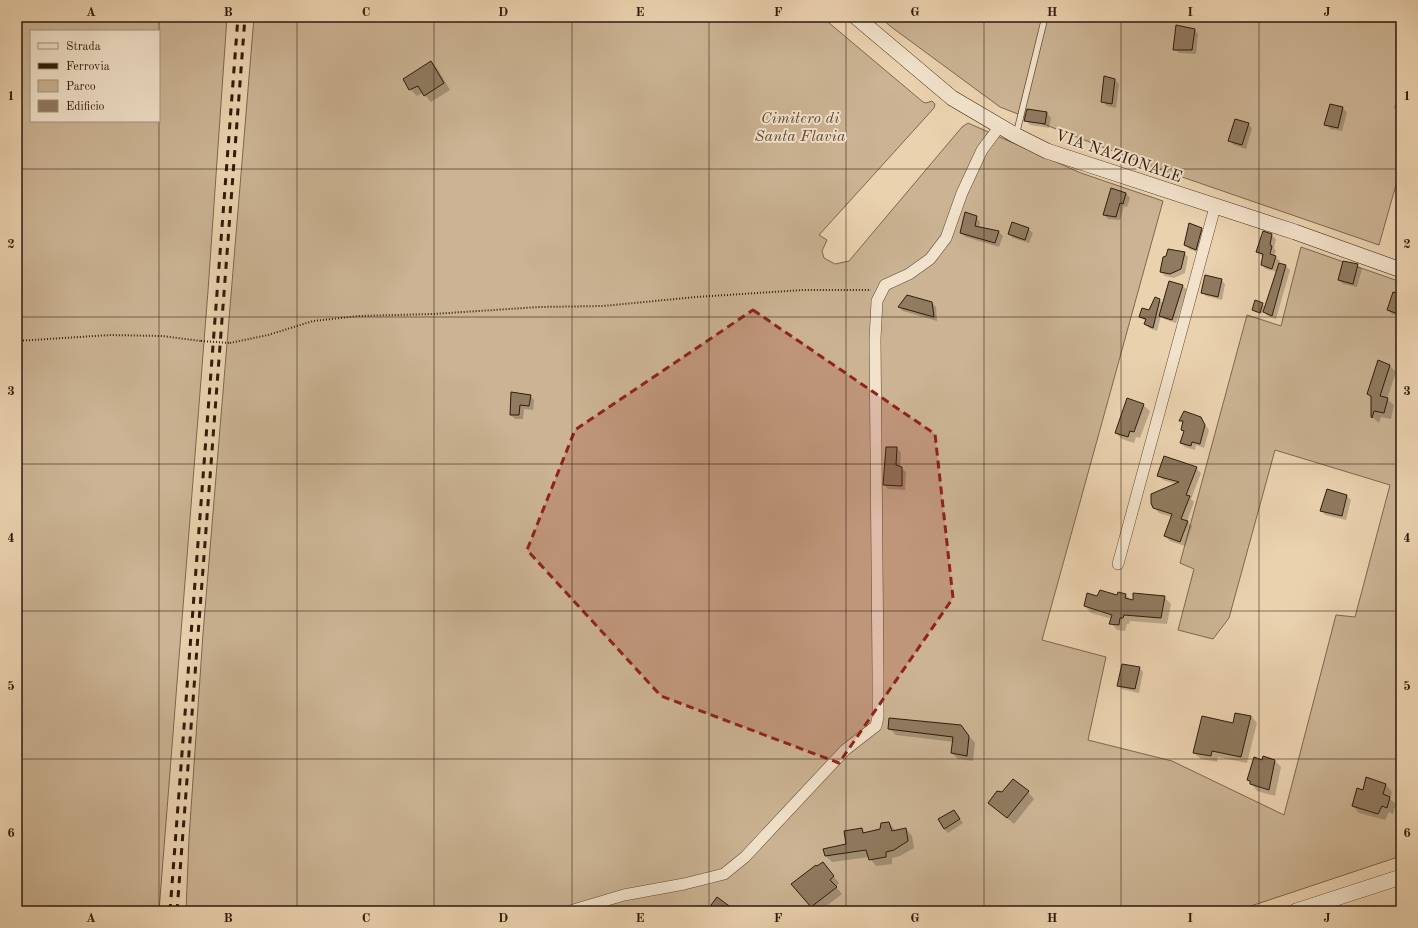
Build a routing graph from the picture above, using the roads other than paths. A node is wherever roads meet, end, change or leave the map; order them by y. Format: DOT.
graph roads {
  1 [pos="856,17"];
  2 [pos="1044,17"];
  3 [pos="1000,126"];
  4 [pos="1016,135"];
  5 [pos="1216,207"];
  6 [pos="1401,270"];
  7 [pos="1118,564"];
  8 [pos="1401,877"];
  9 [pos="570,911"];
  10 [pos="1296,911"];
  1 -- 3 [label="main road, VIA NAZIONALE"];
  2 -- 4 [label="lane"];
  3 -- 4 [label="main road, VIA NAZIONALE"];
  3 -- 9 [label="street"];
  4 -- 5 [label="main road, VIA NAZIONALE"];
  5 -- 6 [label="main road, VIA NAZIONALE"];
  5 -- 7 [label="street"];
  8 -- 10 [label="main road"];
}
